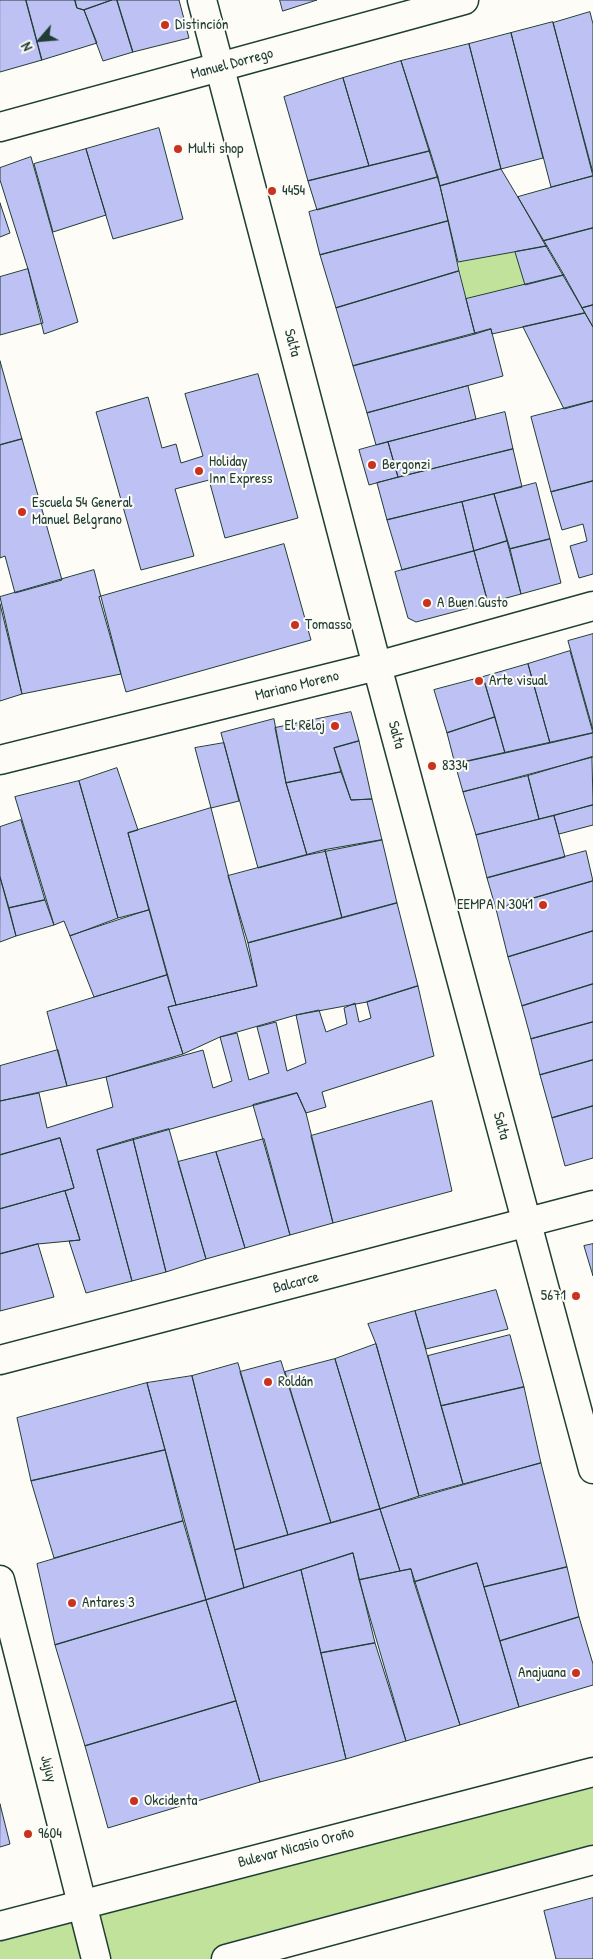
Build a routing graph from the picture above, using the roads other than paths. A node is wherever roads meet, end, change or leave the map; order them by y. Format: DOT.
graph roads {
  1 [pos="202,0"];
  2 [pos="464,0"];
  3 [pos="220,67"];
  4 [pos="0,127"];
  5 [pos="593,606"];
  6 [pos="377,666"];
  7 [pos="0,760"];
  8 [pos="593,1205"];
  9 [pos="527,1223"];
  10 [pos="0,1360"];
  11 [pos="593,1469"];
  12 [pos="0,1580"];
  13 [pos="593,1772"];
  14 [pos="593,1860"];
  15 [pos="82,1904"];
  16 [pos="0,1926"];
  17 [pos="96,1959"];
  18 [pos="226,1959"];
  1 -- 3 [label="main road, Salta"];
  2 -- 3 [label="main road, Manuel Dorrego"];
  3 -- 4 [label="main road, Manuel Dorrego"];
  3 -- 6 [label="main road, Salta"];
  5 -- 6 [label="main road, Mariano Moreno"];
  6 -- 7 [label="main road, Mariano Moreno"];
  6 -- 9 [label="main road, Salta"];
  8 -- 9 [label="main road, Balcarce"];
  9 -- 10 [label="main road, Balcarce"];
  9 -- 11 [label="main road, Salta"];
  12 -- 15 [label="main road, Jujuy"];
  13 -- 15 [label="main road, Bulevar Nicasio Oroño"];
  14 -- 18 [label="main road"];
  15 -- 16 [label="main road, Bulevar Nicasio Oroño"];
  15 -- 17 [label="main road, Jujuy"];
}
